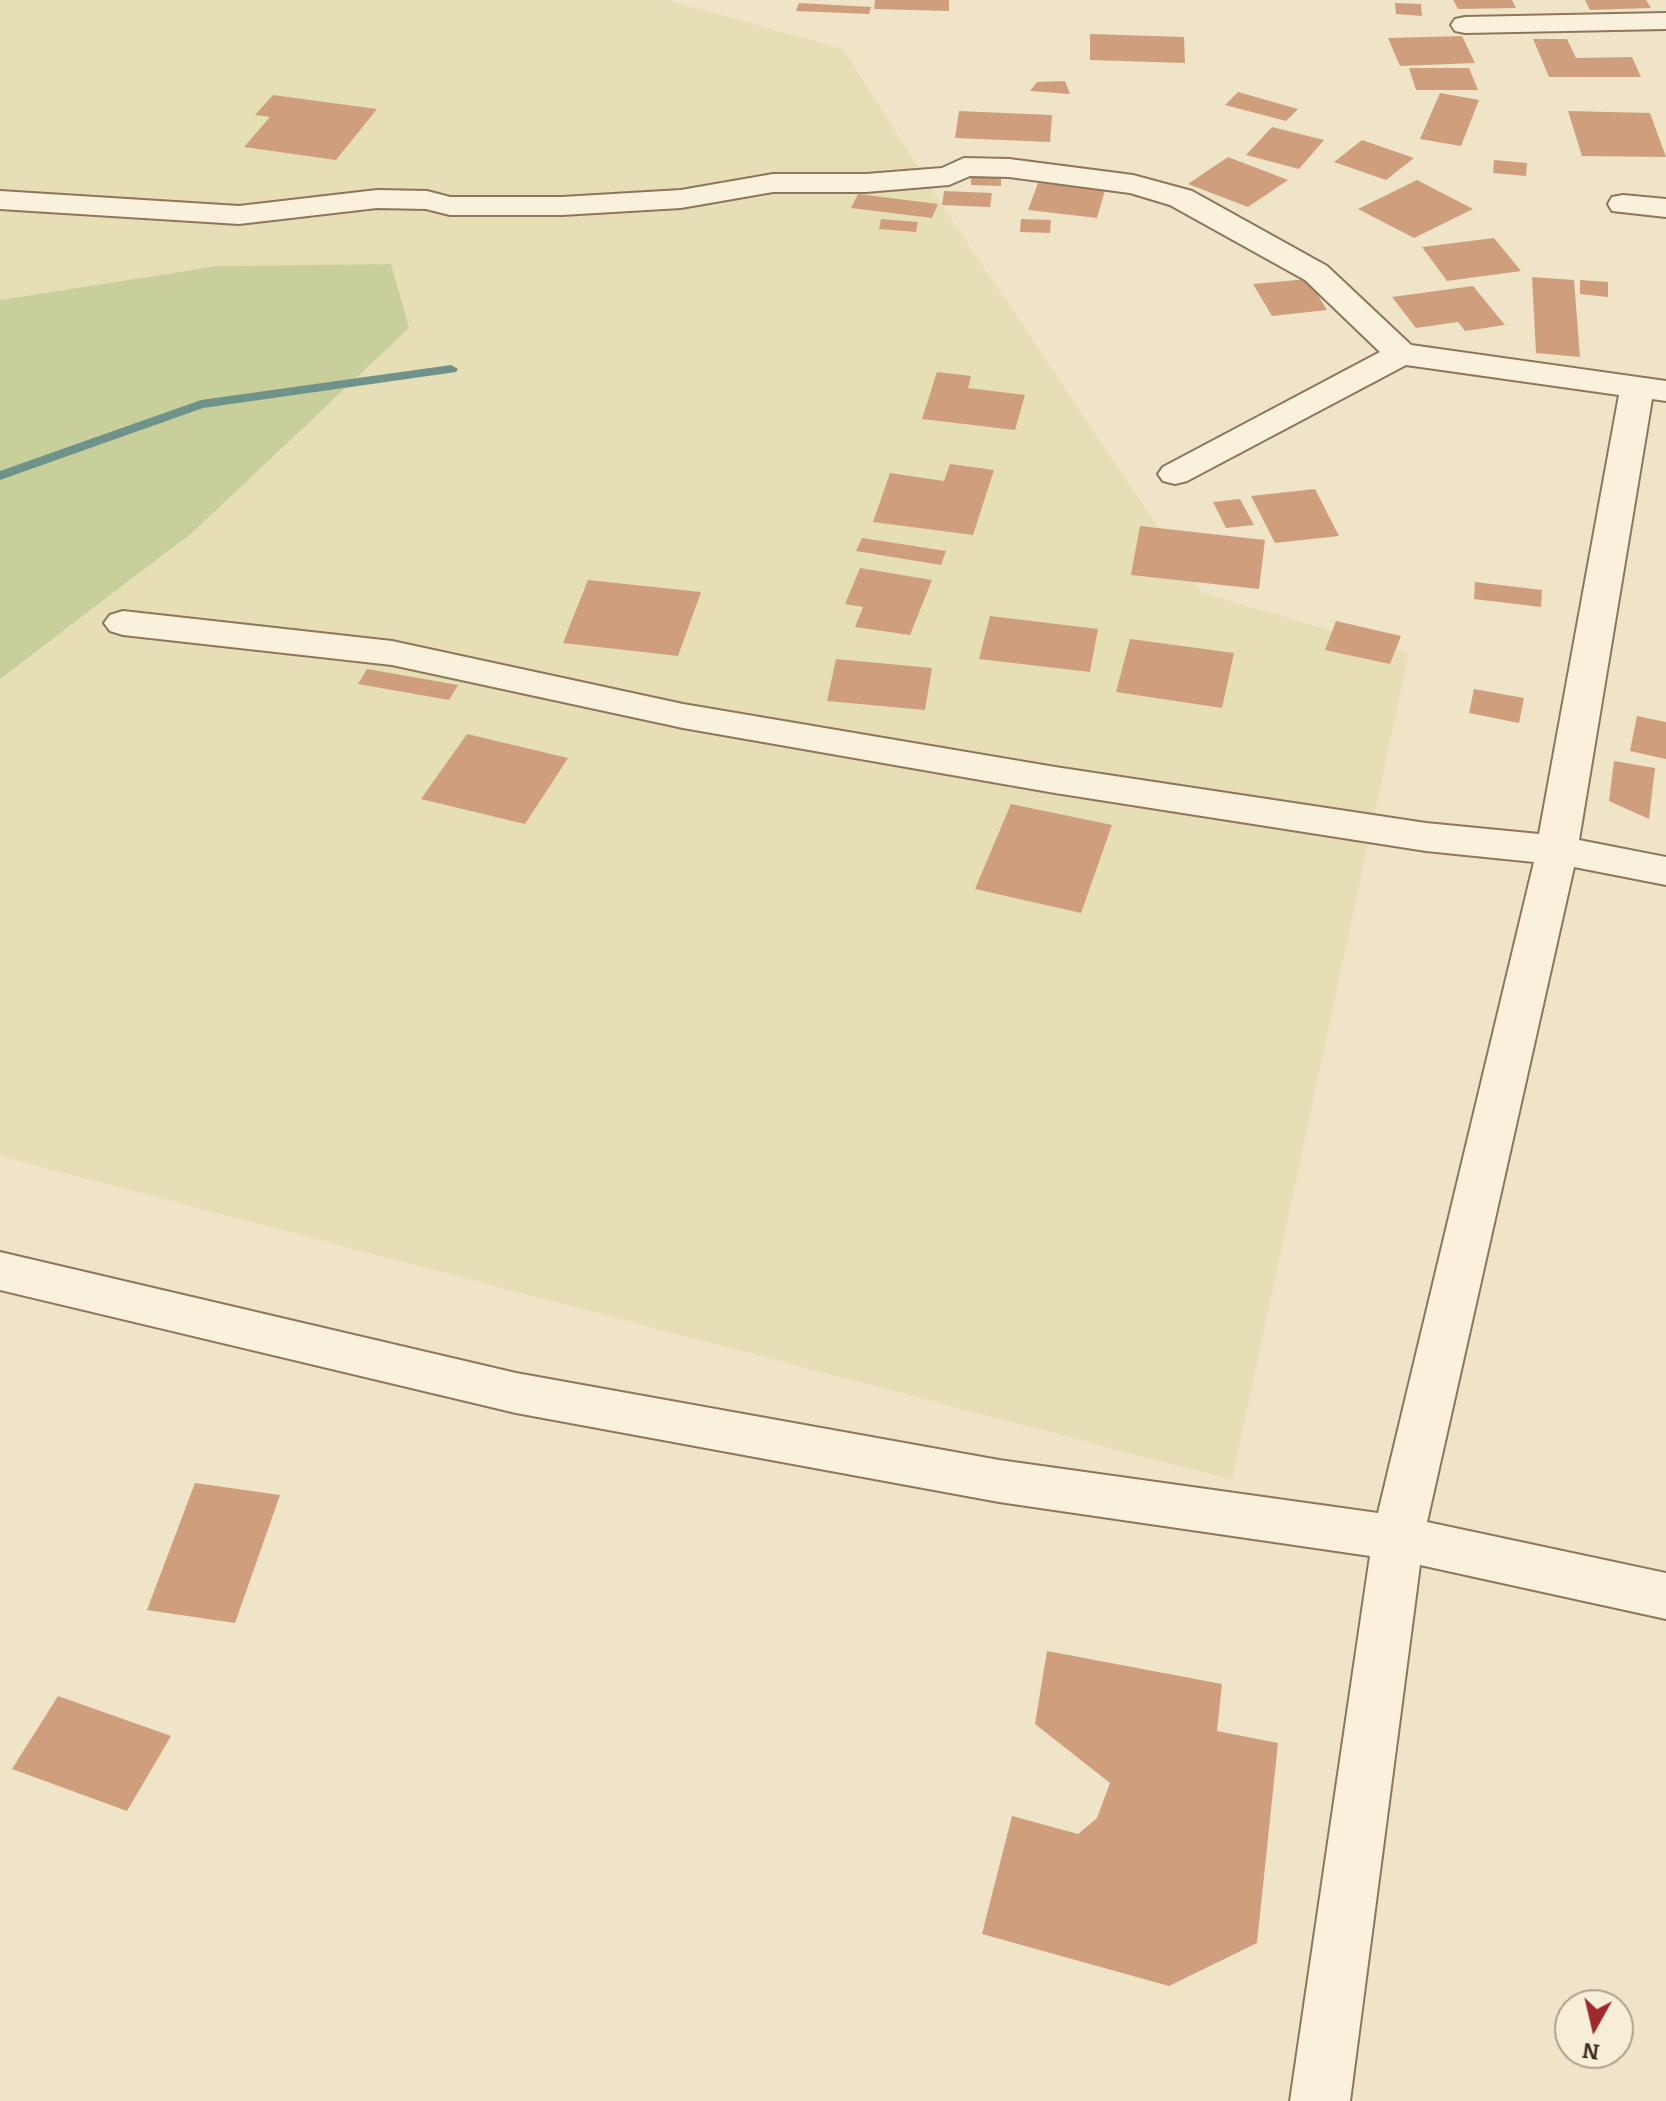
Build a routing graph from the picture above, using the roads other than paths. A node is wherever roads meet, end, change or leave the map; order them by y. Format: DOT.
graph roads {
  1 [pos="1666,21"];
  2 [pos="1465,25"];
  3 [pos="0,200"];
  4 [pos="1623,204"];
  5 [pos="1666,208"];
  6 [pos="1401,354"];
  7 [pos="1652,389"];
  8 [pos="1175,474"];
  9 [pos="123,623"];
  10 [pos="1557,850"];
  11 [pos="1666,871"];
  12 [pos="0,1271"];
  13 [pos="1398,1538"];
  14 [pos="1666,1596"];
  15 [pos="1320,2101"];
  1 -- 2 [label="street"];
  3 -- 6 [label="street"];
  4 -- 5 [label="street"];
  6 -- 7 [label="street"];
  6 -- 8 [label="street"];
  7 -- 10 [label="street"];
  9 -- 10 [label="street"];
  10 -- 11 [label="street"];
  10 -- 13 [label="street"];
  12 -- 13 [label="street"];
  13 -- 14 [label="street"];
  13 -- 15 [label="street"];
}
